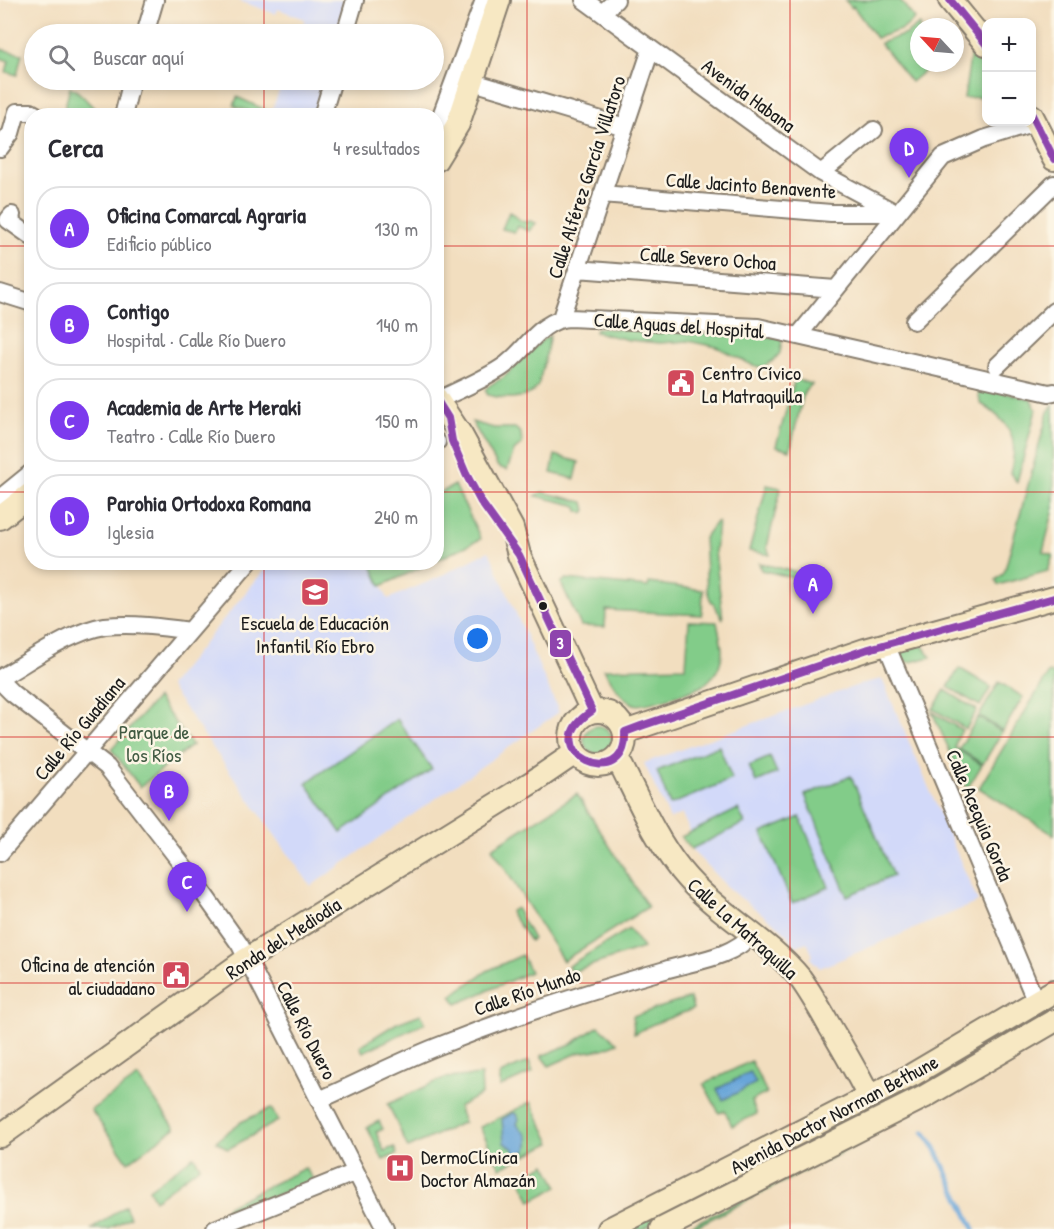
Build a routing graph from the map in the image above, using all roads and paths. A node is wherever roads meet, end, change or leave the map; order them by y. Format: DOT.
graph roads {
  1 [pos="155,0"];
  2 [pos="355,0"];
  3 [pos="484,0"];
  4 [pos="499,0"];
  5 [pos="584,0"];
  6 [pos="616,0"];
  7 [pos="950,0"];
  8 [pos="602,13"];
  9 [pos="148,24"];
  10 [pos="348,24"];
  11 [pos="982,38"];
  12 [pos="651,49"];
  13 [pos="473,82"];
  14 [pos="130,90"];
  15 [pos="330,90"];
  16 [pos="125,108"];
  17 [pos="324,108"];
  18 [pos="444,108"];
  19 [pos="24,112"];
  20 [pos="1036,123"];
  21 [pos="1016,126"];
  22 [pos="625,127"];
  23 [pos="874,130"];
  24 [pos="444,147"];
  25 [pos="0,148"];
  26 [pos="1054,159"];
  27 [pos="821,173"];
  28 [pos="1054,184"];
  29 [pos="602,194"];
  30 [pos="896,213"];
  31 [pos="12,215"];
  32 [pos="24,231"];
  33 [pos="577,269"];
  34 [pos="836,289"];
  35 [pos="0,293"];
  36 [pos="24,300"];
  37 [pos="1054,311"];
  38 [pos="561,318"];
  39 [pos="914,321"];
  40 [pos="798,336"];
  41 [pos="997,366"];
  42 [pos="1052,393"];
  43 [pos="444,403"];
  44 [pos="444,415"];
  45 [pos="24,478"];
  46 [pos="0,498"];
  47 [pos="24,499"];
  48 [pos="0,518"];
  49 [pos="242,570"];
  50 [pos="1054,598"];
  51 [pos="190,631"];
  52 [pos="886,644"];
  53 [pos="0,679"];
  54 [pos="592,711"];
  55 [pos="625,732"];
  56 [pos="88,752"];
  57 [pos="575,753"];
  58 [pos="615,760"];
  59 [pos="0,853"];
  60 [pos="753,934"];
  61 [pos="247,959"];
  62 [pos="1045,996"];
  63 [pos="1054,1021"];
  64 [pos="869,1097"];
  65 [pos="319,1100"];
  66 [pos="0,1136"];
  67 [pos="356,1172"];
  68 [pos="215,1229"];
  69 [pos="385,1229"];
  70 [pos="609,1229"];
  71 [pos="662,1229"];
  1 -- 9 [label="street"];
  2 -- 10 [label="street"];
  3 -- 18 [label="street"];
  4 -- 13 [label="street"];
  5 -- 8 [label="street, Avenida Habana"];
  6 -- 8 [label="street"];
  7 -- 11 [label="street"];
  8 -- 12 [label="street, Avenida Habana"];
  12 -- 22 [label="street, Calle Alférez García Villatoro"];
  12 -- 27 [label="street, Avenida Habana"];
  13 -- 22 [label="street"];
  13 -- 24 [label="street"];
  14 -- 16 [label="street"];
  15 -- 17 [label="street"];
  19 -- 25 [label="street"];
  20 -- 26 [label="street"];
  21 -- 30 [label="street"];
  22 -- 29 [label="street, Calle Alférez García Villatoro"];
  23 -- 27 [label="street"];
  27 -- 30 [label="street, Avenida Habana"];
  28 -- 39 [label="street"];
  29 -- 30 [label="street, Calle Jacinto Benavente"];
  29 -- 33 [label="street, Calle Alférez García Villatoro"];
  30 -- 34 [label="street"];
  31 -- 32 [label="street"];
  33 -- 34 [label="street, Calle Severo Ochoa"];
  33 -- 38 [label="street, Calle Alférez García Villatoro"];
  34 -- 40 [label="street"];
  35 -- 36 [label="street"];
  37 -- 41 [label="street"];
  38 -- 40 [label="street, Calle Aguas del Hospital"];
  38 -- 43 [label="street"];
  40 -- 42 [label="street, Calle Aguas del Hospital"];
  44 -- 54 [label="street"];
  45 -- 46 [label="street"];
  47 -- 48 [label="street"];
  49 -- 51 [label="street, Calle Río Guadiana"];
  50 -- 52 [label="street"];
  51 -- 53 [label="street"];
  51 -- 56 [label="street, Calle Río Guadiana"];
  52 -- 55 [label="street"];
  52 -- 62 [label="street, Calle Acequia Gorda"];
  53 -- 56 [label="street, Calle Río Duero"];
  54 -- 55 [label="street"];
  54 -- 57 [label="street"];
  55 -- 58 [label="street"];
  56 -- 59 [label="street, Calle Río Guadiana"];
  56 -- 61 [label="street, Calle Río Duero"];
  57 -- 58 [label="street"];
  57 -- 61 [label="street, Ronda del Mediodía"];
  58 -- 60 [label="street, Calle La Matraquilla"];
  60 -- 64 [label="street, Calle La Matraquilla"];
  60 -- 65 [label="street, Calle Río Mundo"];
  61 -- 65 [label="street, Calle Río Duero"];
  61 -- 66 [label="street, Ronda del Mediodía"];
  62 -- 64 [label="street, Avenida Doctor Norman Bethune"];
  63 -- 71 [label="street, Avenida Doctor Norman Bethune"];
  64 -- 70 [label="street, Avenida Doctor Norman Bethune"];
  65 -- 67 [label="street, Calle Río Duero"];
  67 -- 68 [label="street"];
  67 -- 69 [label="street, Calle Río Duero"];
}
